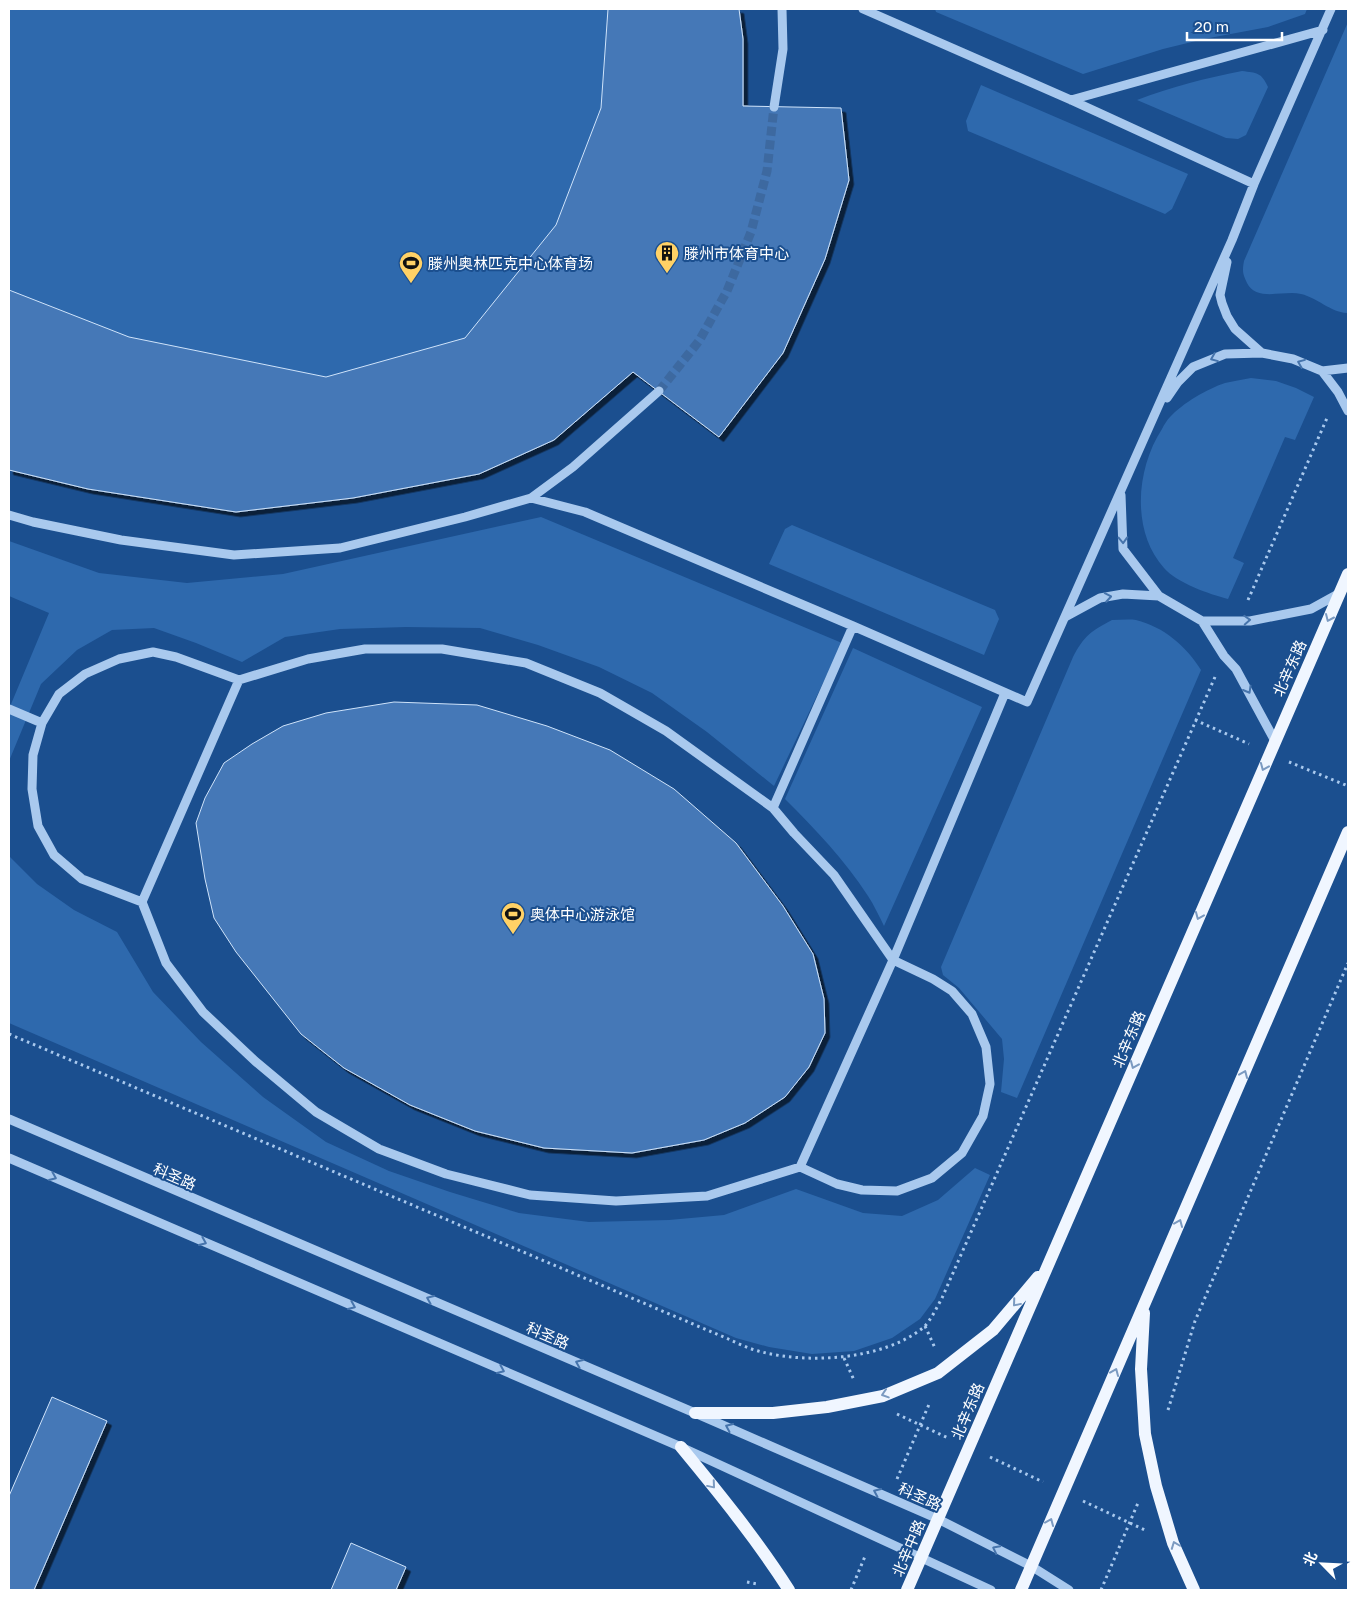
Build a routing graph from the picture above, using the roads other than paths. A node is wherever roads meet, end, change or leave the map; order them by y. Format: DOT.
graph roads {
  1 [pos="782,9"];
  2 [pos="863,9"];
  3 [pos="1332,9"];
  4 [pos="1323,30"];
  5 [pos="1070,100"];
  6 [pos="774,107"];
  7 [pos="1254,184"];
  8 [pos="1232,240"];
  9 [pos="1262,353"];
  10 [pos="1348,368"];
  11 [pos="1322,371"];
  12 [pos="658,391"];
  13 [pos="1348,411"];
  14 [pos="1154,418"];
  15 [pos="1120,492"];
  16 [pos="531,498"];
  17 [pos="9,515"];
  18 [pos="1348,574"];
  19 [pos="1340,593"];
  20 [pos="1159,596"];
  21 [pos="1065,617"];
  22 [pos="1202,621"];
  23 [pos="853,626"];
  24 [pos="239,680"];
  25 [pos="1005,693"];
  26 [pos="9,709"];
  27 [pos="42,723"];
  28 [pos="1275,741"];
  29 [pos="773,808"];
  30 [pos="1348,832"];
  31 [pos="142,902"];
  32 [pos="893,960"];
  33 [pos="9,1119"];
  34 [pos="9,1158"];
  35 [pos="800,1167"];
  36 [pos="1047,1266"];
  37 [pos="1145,1303"];
  38 [pos="696,1413"];
  39 [pos="681,1447"];
  40 [pos="938,1519"];
  41 [pos="922,1557"];
  42 [pos="1031,1566"];
  43 [pos="789,1590"];
  44 [pos="908,1590"];
  45 [pos="991,1590"];
  46 [pos="1020,1590"];
  47 [pos="1069,1590"];
  48 [pos="1194,1590"];
  1 -- 6 [label="street"];
  2 -- 5 [label="street"];
  3 -- 4 [label="street"];
  4 -- 5 [label="street"];
  4 -- 7 [label="street"];
  5 -- 7 [label="street"];
  7 -- 8 [label="street"];
  8 -- 9 [label="street"];
  8 -- 14 [label="street"];
  11 -- 9 [label="street, one-way"];
  9 -- 14 [label="street, one-way"];
  10 -- 11 [label="street"];
  11 -- 13 [label="street"];
  12 -- 16 [label="street"];
  14 -- 15 [label="street"];
  15 -- 20 [label="street, one-way"];
  15 -- 21 [label="street"];
  16 -- 17 [label="street"];
  16 -- 23 [label="street"];
  18 -- 19 [label="main road, 北辛东路"];
  22 -- 19 [label="street, one-way"];
  19 -- 28 [label="main road, 北辛东路, one-way"];
  21 -- 20 [label="street, one-way"];
  20 -- 22 [label="street"];
  21 -- 25 [label="street"];
  22 -- 28 [label="street, one-way"];
  23 -- 25 [label="street"];
  23 -- 29 [label="street"];
  24 -- 27 [label="street"];
  24 -- 29 [label="street"];
  24 -- 31 [label="street"];
  25 -- 32 [label="street"];
  26 -- 27 [label="street"];
  27 -- 31 [label="street"];
  28 -- 36 [label="main road, 北辛东路, one-way"];
  29 -- 32 [label="street"];
  37 -- 30 [label="main road, one-way"];
  31 -- 35 [label="street"];
  32 -- 35 [label="street"];
  32 -- 35 [label="street"];
  38 -- 33 [label="street, 科圣路, one-way"];
  34 -- 39 [label="street, one-way"];
  36 -- 38 [label="main road, one-way"];
  36 -- 40 [label="main road, 北辛东路"];
  42 -- 37 [label="main road, one-way"];
  48 -- 37 [label="main road, one-way"];
  40 -- 38 [label="street, 科圣路, one-way"];
  39 -- 41 [label="street"];
  39 -- 43 [label="main road, one-way"];
  40 -- 41 [label="main road, 北辛中路"];
  42 -- 40 [label="street, 科圣路, one-way"];
  41 -- 44 [label="main road, 北辛中路"];
  41 -- 45 [label="street"];
  42 -- 46 [label="main road"];
  42 -- 47 [label="street, 科圣路"];
}
